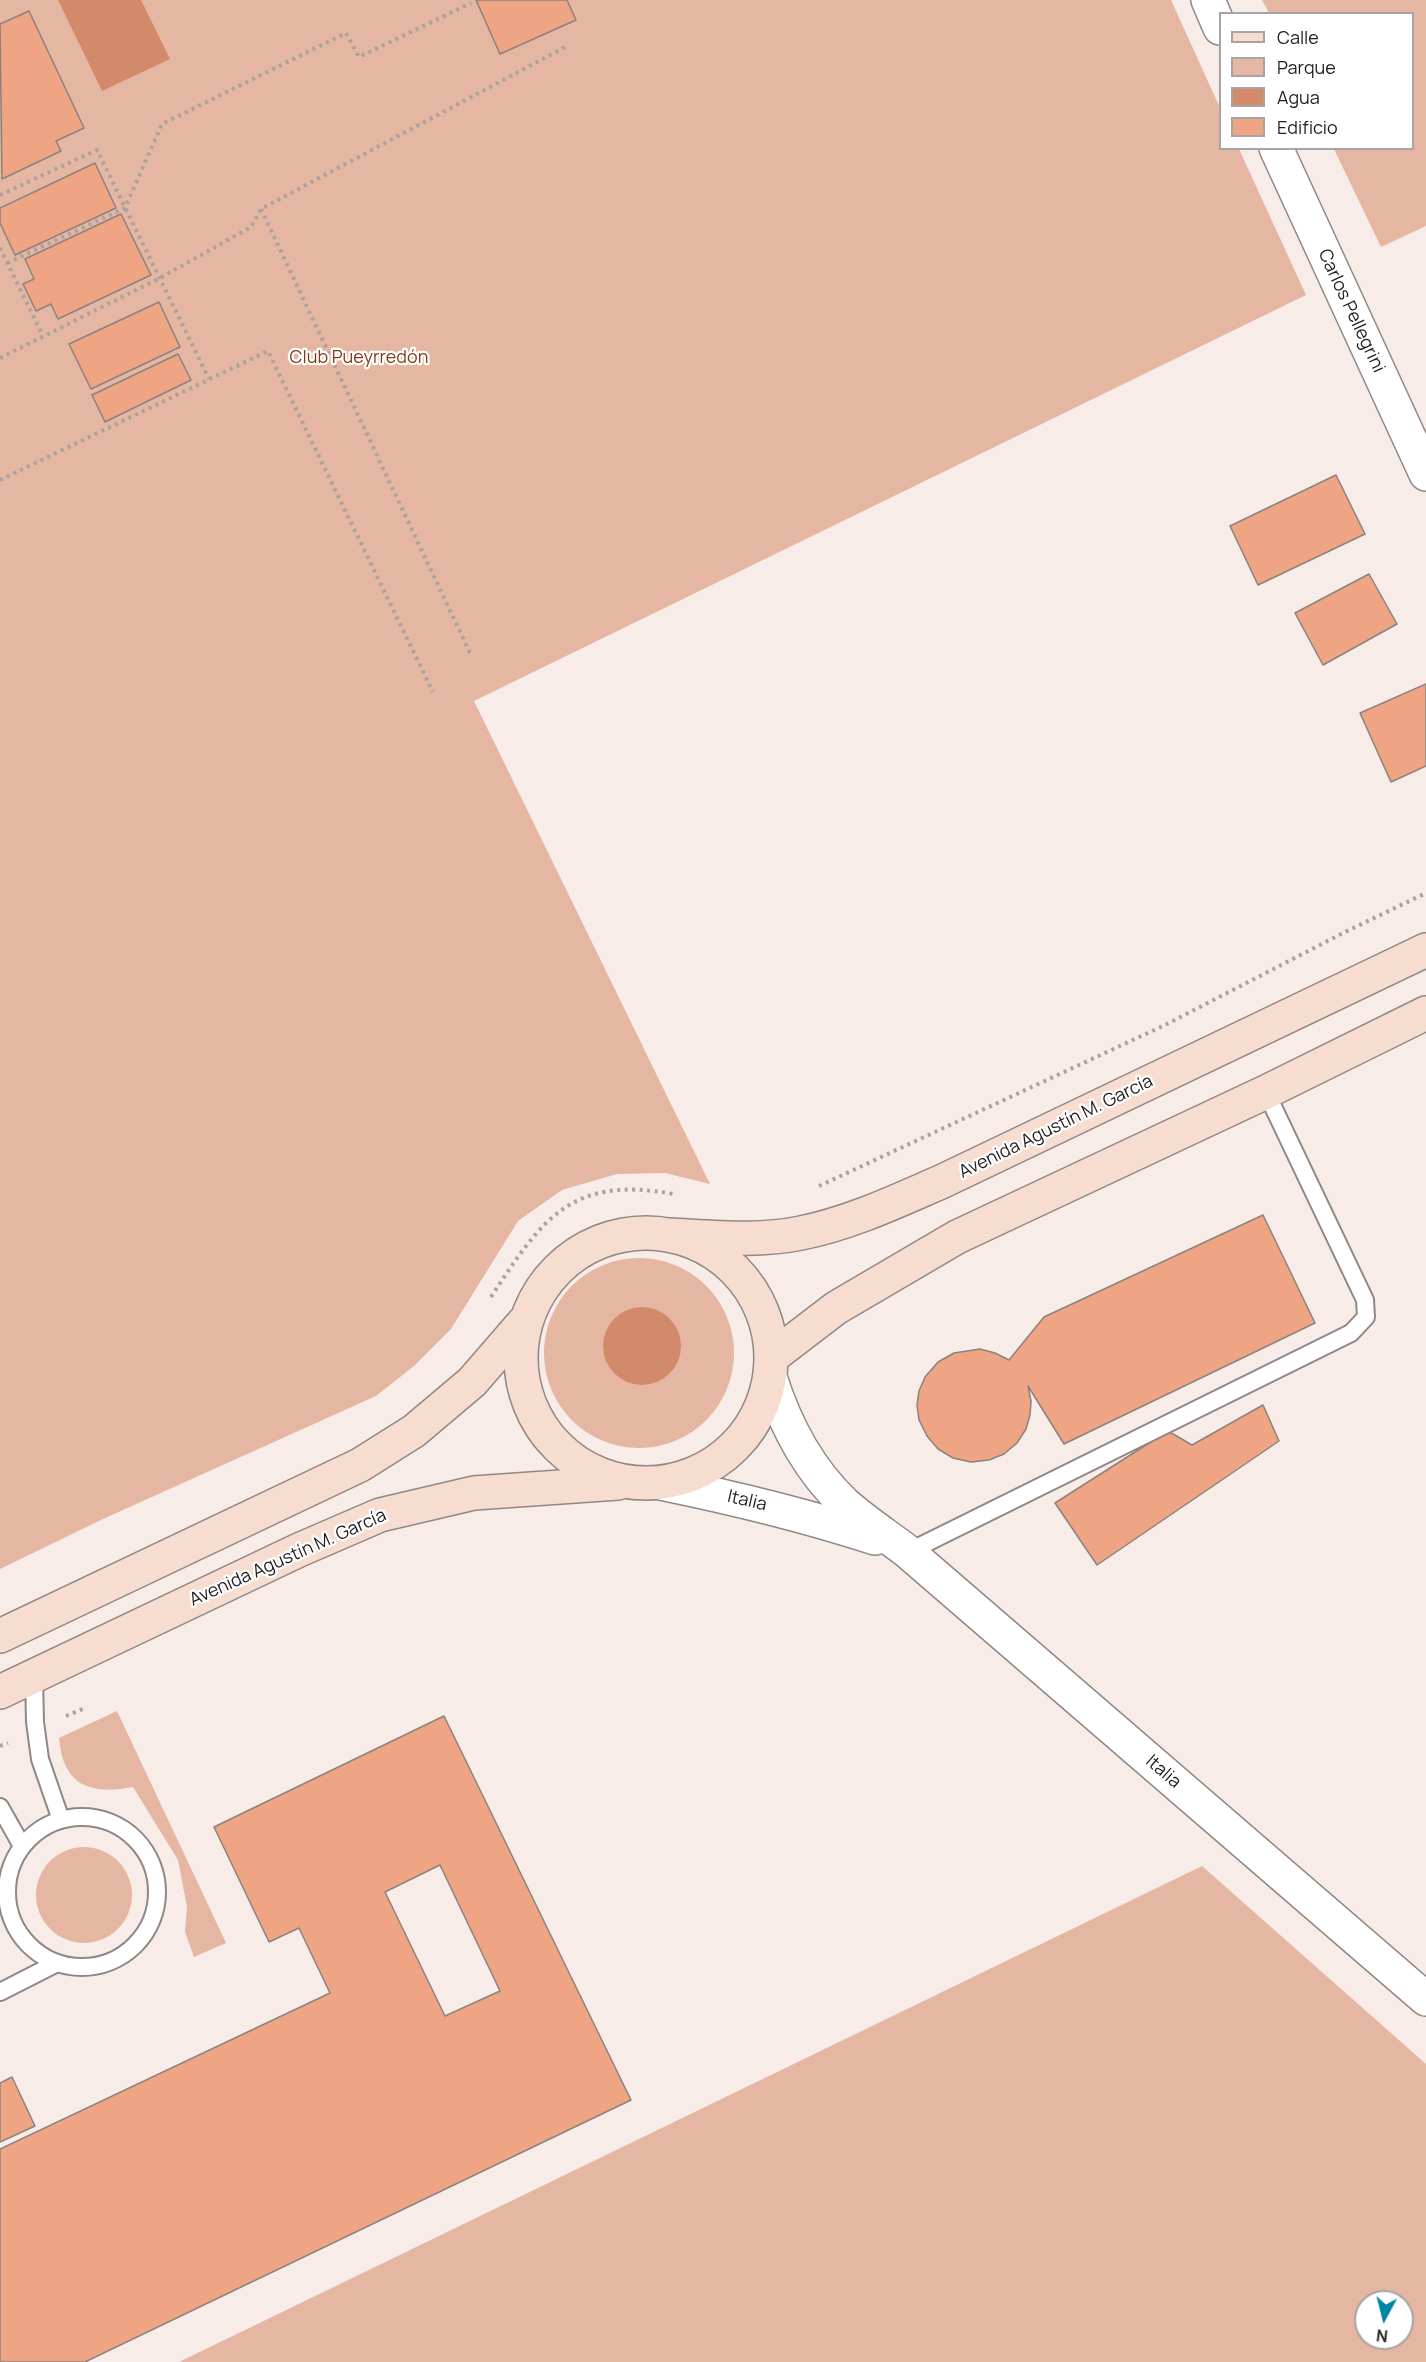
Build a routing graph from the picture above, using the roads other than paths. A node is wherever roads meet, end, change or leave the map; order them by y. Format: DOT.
graph roads {
  1 [pos="1208,0"];
  2 [pos="1219,24"];
  3 [pos="1277,150"];
  4 [pos="1426,474"];
  5 [pos="1426,950"];
  6 [pos="1426,1013"];
  7 [pos="1266,1092"];
  8 [pos="669,1235"];
  9 [pos="524,1322"];
  10 [pos="771,1367"];
  11 [pos="629,1482"];
  12 [pos="661,1483"];
  13 [pos="904,1549"];
  14 [pos="0,1636"];
  15 [pos="34,1676"];
  16 [pos="0,1692"];
  17 [pos="0,1807"];
  18 [pos="61,1820"];
  19 [pos="22,1846"];
  20 [pos="3,1899"];
  21 [pos="57,1963"];
  22 [pos="0,1992"];
  23 [pos="1426,1999"];
  1 -- 2 [label="street"];
  3 -- 4 [label="street, Carlos Pellegrini"];
  5 -- 8 [label="main road, Avenida Agustín M. García"];
  6 -- 7 [label="main road"];
  7 -- 10 [label="main road"];
  7 -- 13 [label="lane"];
  8 -- 9 [label="main road, Avenida Agustín M. García"];
  8 -- 10 [label="main road"];
  9 -- 11 [label="main road"];
  9 -- 14 [label="main road"];
  10 -- 12 [label="main road"];
  10 -- 13 [label="street, Italia"];
  11 -- 12 [label="main road"];
  11 -- 15 [label="main road, Avenida Agustín M. García"];
  12 -- 13 [label="street, Italia"];
  13 -- 23 [label="street, Italia"];
  15 -- 16 [label="main road, Avenida Agustín M. García"];
  15 -- 18 [label="lane"];
  17 -- 19 [label="lane"];
  18 -- 19 [label="lane"];
  18 -- 21 [label="lane"];
  19 -- 20 [label="lane"];
  20 -- 21 [label="lane"];
  21 -- 22 [label="lane"];
}
